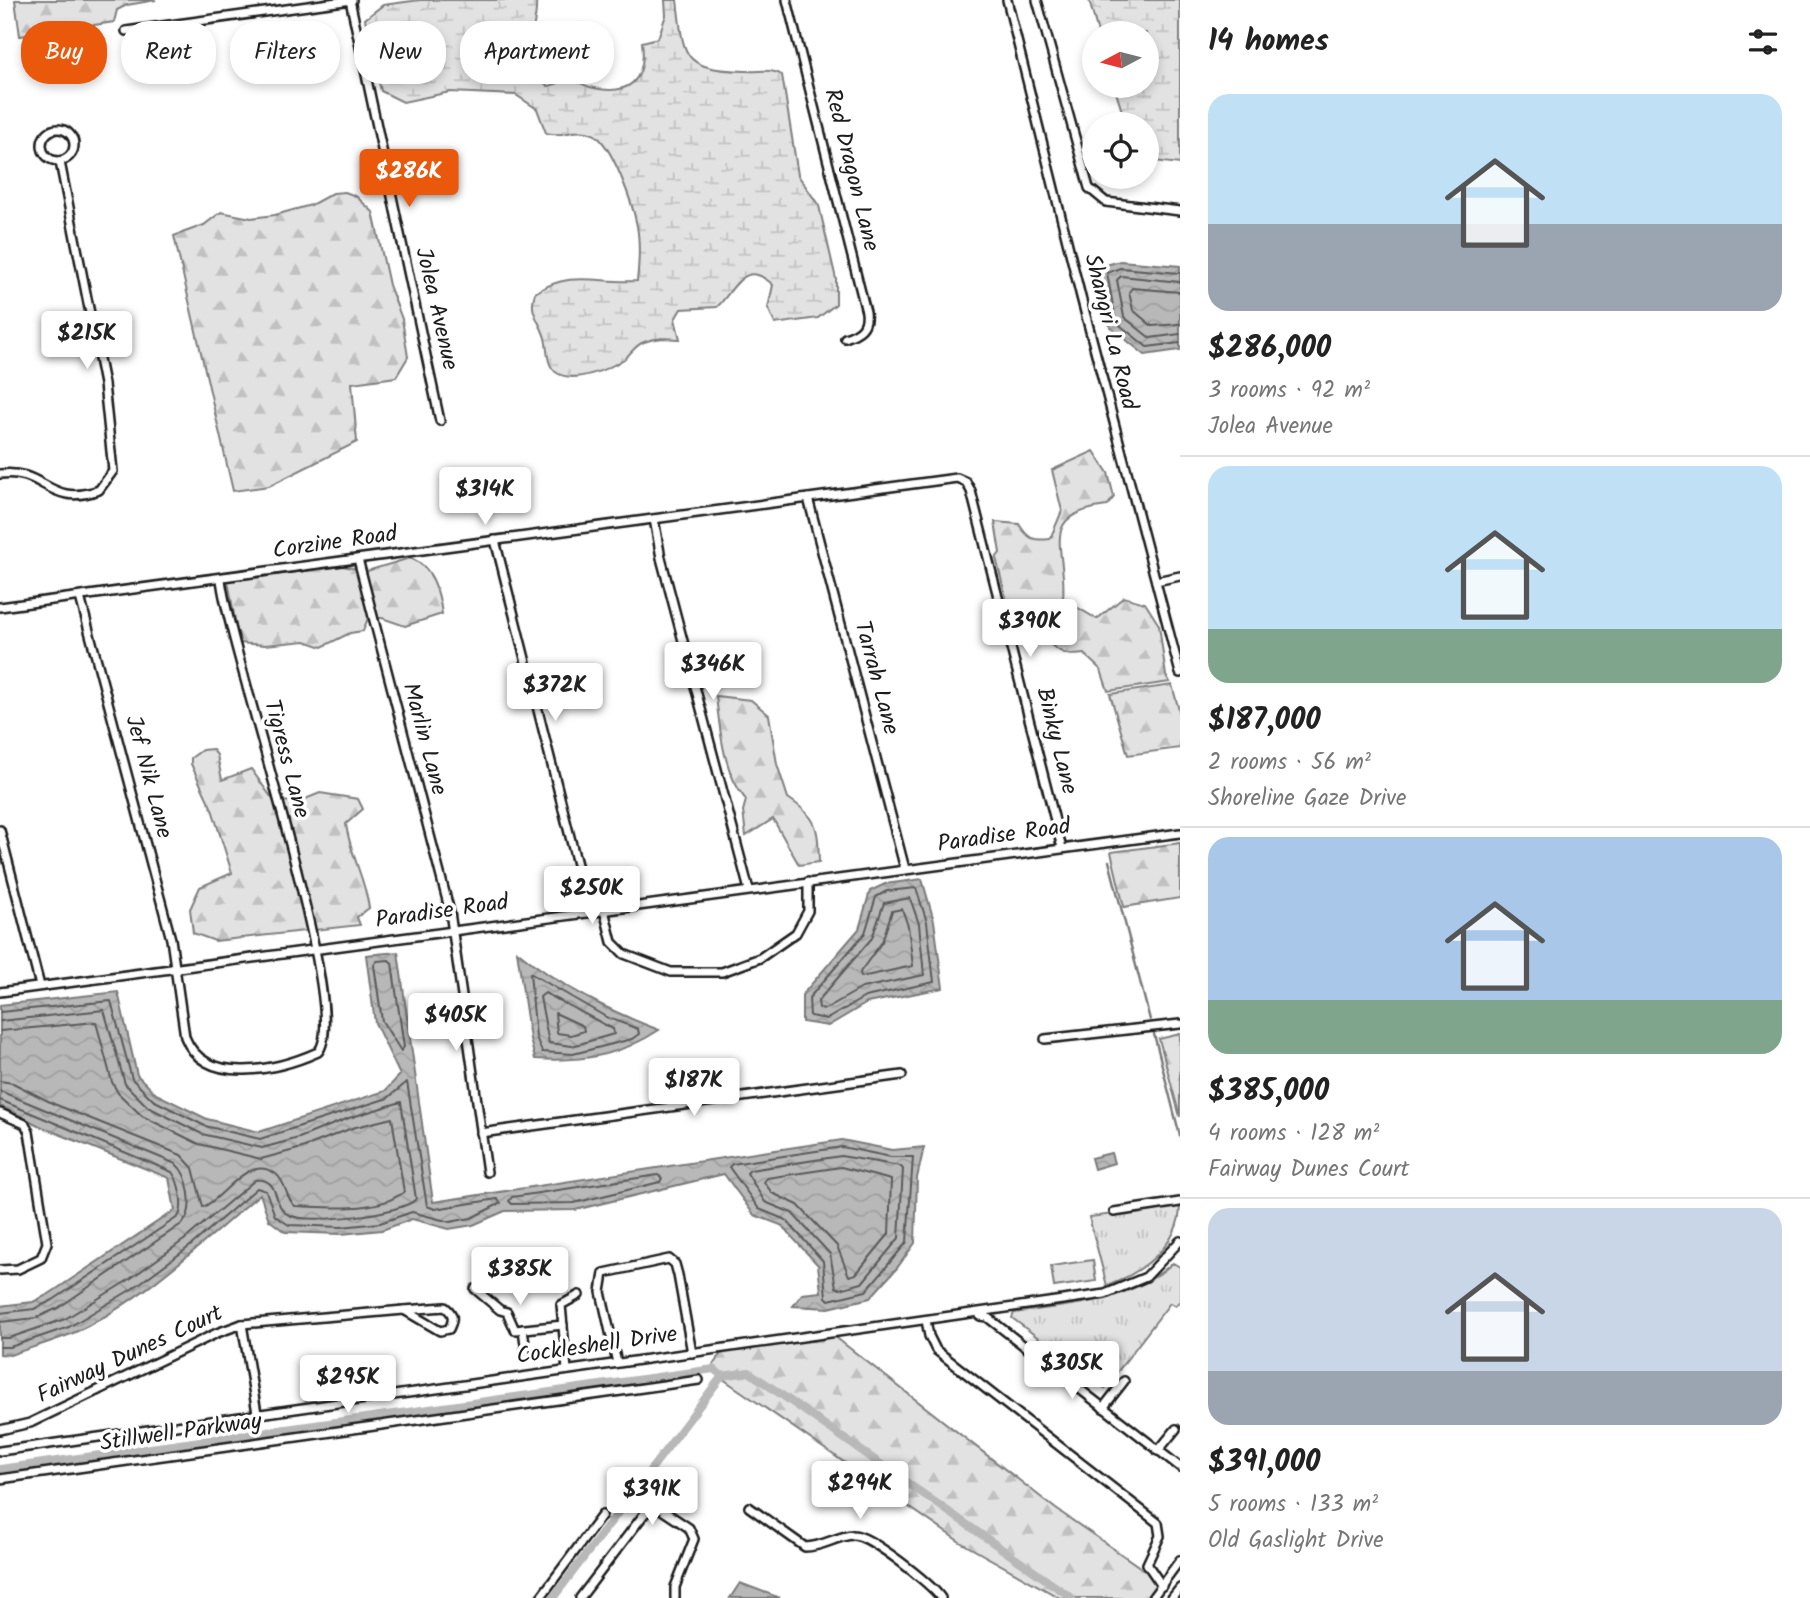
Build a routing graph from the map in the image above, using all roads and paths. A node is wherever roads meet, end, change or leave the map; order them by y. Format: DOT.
graph roads {
  1 [pos="351,0"];
  2 [pos="787,0"];
  3 [pos="1007,0"];
  4 [pos="1038,0"];
  5 [pos="199,21"];
  6 [pos="60,162"];
  7 [pos="1180,211"];
  8 [pos="845,338"];
  9 [pos="440,421"];
  10 [pos="0,474"];
  11 [pos="965,482"];
  12 [pos="808,498"];
  13 [pos="654,519"];
  14 [pos="495,540"];
  15 [pos="358,558"];
  16 [pos="1180,576"];
  17 [pos="221,579"];
  18 [pos="1156,581"];
  19 [pos="80,597"];
  20 [pos="0,607"];
  21 [pos="1180,673"];
  22 [pos="0,830"];
  23 [pos="1180,833"];
  24 [pos="1062,848"];
  25 [pos="905,869"];
  26 [pos="808,882"];
  27 [pos="749,890"];
  28 [pos="604,910"];
  29 [pos="589,912"];
  30 [pos="454,929"];
  31 [pos="315,949"];
  32 [pos="176,968"];
  33 [pos="40,986"];
  34 [pos="0,992"];
  35 [pos="1180,1024"];
  36 [pos="1045,1040"];
  37 [pos="902,1076"];
  38 [pos="0,1113"];
  39 [pos="481,1133"];
  40 [pos="486,1172"];
  41 [pos="1180,1202"];
  42 [pos="1114,1212"];
  43 [pos="1180,1241"];
  44 [pos="0,1270"];
  45 [pos="475,1289"];
  46 [pos="579,1295"];
  47 [pos="404,1310"];
  48 [pos="972,1314"];
  49 [pos="926,1320"];
  50 [pos="242,1324"];
  51 [pos="563,1325"];
  52 [pos="523,1329"];
  53 [pos="526,1352"];
  54 [pos="692,1353"];
  55 [pos="617,1363"];
  56 [pos="567,1370"];
  57 [pos="699,1380"];
  58 [pos="1124,1381"];
  59 [pos="1103,1408"];
  60 [pos="257,1413"];
  61 [pos="1176,1429"];
  62 [pos="0,1430"];
  63 [pos="0,1451"];
  64 [pos="1158,1451"];
  65 [pos="1180,1467"];
  66 [pos="0,1479"];
  67 [pos="748,1507"];
  68 [pos="602,1516"];
  69 [pos="1180,1560"];
  70 [pos="1162,1586"];
  71 [pos="1180,1588"];
  72 [pos="540,1598"];
  73 [pos="580,1598"];
  74 [pos="675,1598"];
  75 [pos="941,1598"];
  76 [pos="1152,1598"];
  77 [pos="1172,1598"];
  1 -- 5 [label="street"];
  1 -- 9 [label="street, Jolea Avenue"];
  2 -- 8 [label="street, Red Dragon Lane"];
  3 -- 18 [label="street, Shangri La Road"];
  4 -- 7 [label="street"];
  6 -- 6 [label="street"];
  6 -- 10 [label="street"];
  11 -- 12 [label="street, Corzine Road"];
  11 -- 24 [label="street, Binky Lane"];
  12 -- 13 [label="street, Corzine Road"];
  12 -- 25 [label="street, Tarrah Lane"];
  13 -- 14 [label="street, Corzine Road"];
  13 -- 27 [label="street"];
  14 -- 15 [label="street, Corzine Road"];
  14 -- 29 [label="street"];
  15 -- 17 [label="street, Corzine Road"];
  15 -- 30 [label="street, Marlin Lane"];
  16 -- 18 [label="street"];
  17 -- 19 [label="street, Corzine Road"];
  17 -- 31 [label="street, Tigress Lane"];
  18 -- 21 [label="street, Shangri La Road"];
  19 -- 20 [label="street, Corzine Road"];
  19 -- 32 [label="street, Jef Nik Lane"];
  22 -- 33 [label="street"];
  23 -- 24 [label="street, Paradise Road"];
  24 -- 25 [label="street, Paradise Road"];
  25 -- 26 [label="street, Paradise Road"];
  26 -- 27 [label="street, Paradise Road"];
  26 -- 28 [label="street"];
  27 -- 28 [label="street, Paradise Road"];
  28 -- 29 [label="street, Paradise Road"];
  29 -- 30 [label="street, Paradise Road"];
  30 -- 31 [label="street, Paradise Road"];
  30 -- 39 [label="street, Marlin Lane"];
  31 -- 32 [label="street, Paradise Road"];
  31 -- 32 [label="street, Tigress Lane"];
  32 -- 33 [label="street, Paradise Road"];
  33 -- 34 [label="street, Paradise Road"];
  35 -- 36 [label="street"];
  37 -- 39 [label="street"];
  38 -- 44 [label="street"];
  39 -- 40 [label="street, Marlin Lane"];
  41 -- 42 [label="street"];
  43 -- 48 [label="street, Cockleshell Drive"];
  45 -- 52 [label="street"];
  46 -- 51 [label="street"];
  47 -- 47 [label="street, Fairway Dunes Court"];
  47 -- 50 [label="street, Fairway Dunes Court"];
  48 -- 49 [label="street, Cockleshell Drive"];
  48 -- 59 [label="street"];
  49 -- 54 [label="street, Cockleshell Drive"];
  49 -- 70 [label="street"];
  50 -- 60 [label="street"];
  50 -- 62 [label="street, Fairway Dunes Court"];
  51 -- 52 [label="street"];
  51 -- 56 [label="street"];
  52 -- 53 [label="street"];
  54 -- 55 [label="street, Cockleshell Drive"];
  54 -- 55 [label="street"];
  55 -- 56 [label="street, Cockleshell Drive"];
  56 -- 60 [label="street, Cockleshell Drive"];
  57 -- 66 [label="street, Stillwell Parkway"];
  58 -- 59 [label="street"];
  59 -- 64 [label="street"];
  60 -- 63 [label="street, Cockleshell Drive"];
  61 -- 64 [label="street"];
  64 -- 65 [label="street"];
  67 -- 75 [label="street"];
  68 -- 72 [label="street"];
  69 -- 70 [label="street"];
  70 -- 76 [label="street"];
  71 -- 77 [label="street"];
  73 -- 74 [label="street"];
}
